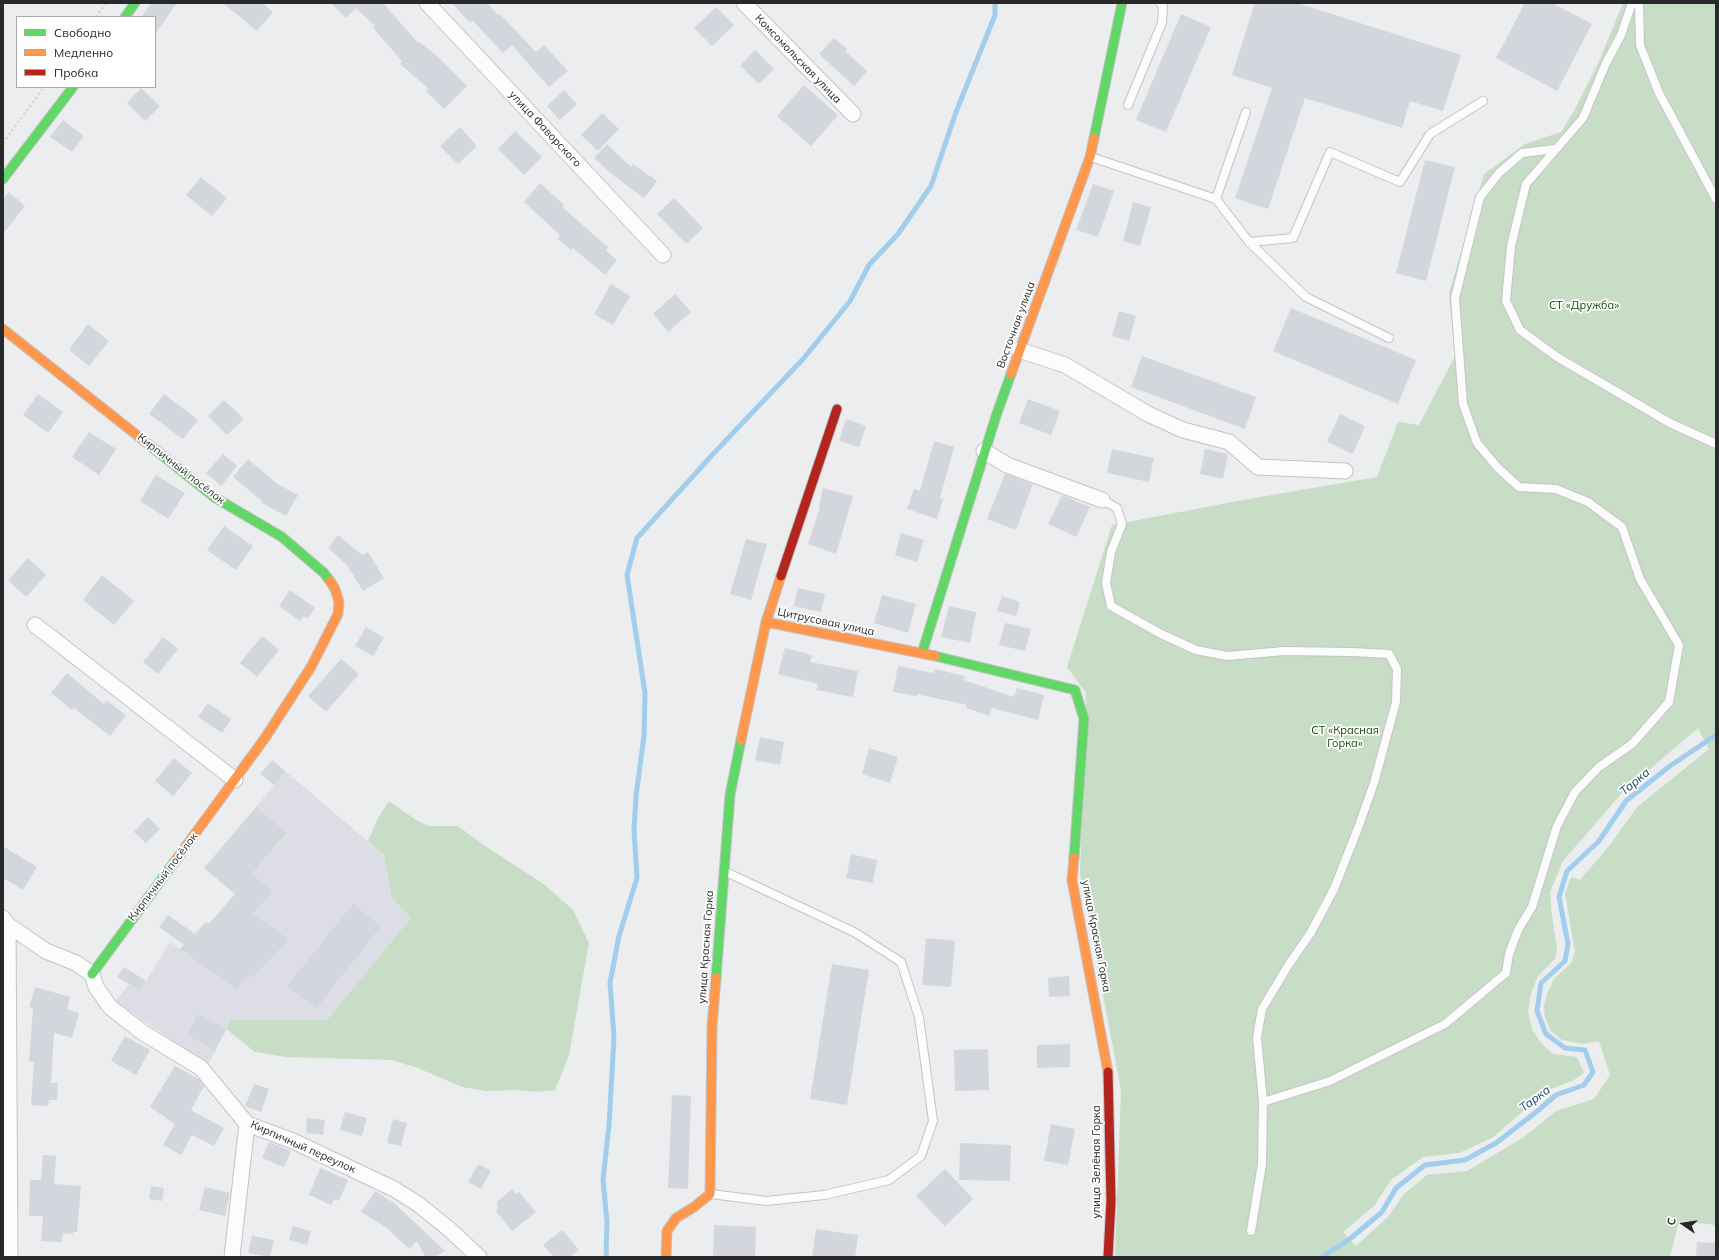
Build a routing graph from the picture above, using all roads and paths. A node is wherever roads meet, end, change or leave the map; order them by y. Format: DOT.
graph roads {
  1 [pos="106,3"];
  2 [pos="136,3"];
  3 [pos="427,3"];
  4 [pos="744,3"];
  5 [pos="1122,3"];
  6 [pos="1160,3"];
  7 [pos="1632,3"];
  8 [pos="1639,3"];
  9 [pos="97,16"];
  10 [pos="126,16"];
  11 [pos="43,88"];
  12 [pos="72,88"];
  13 [pos="1483,101"];
  14 [pos="1128,105"];
  15 [pos="1246,112"];
  16 [pos="852,114"];
  17 [pos="3,143"];
  18 [pos="1555,149"];
  19 [pos="1090,157"];
  20 [pos="3,179"];
  21 [pos="1216,199"];
  22 [pos="1716,199"];
  23 [pos="1249,242"];
  24 [pos="663,255"];
  25 [pos="3,329"];
  26 [pos="1389,338"];
  27 [pos="1019,350"];
  28 [pos="837,409"];
  29 [pos="1716,444"];
  30 [pos="984,451"];
  31 [pos="1345,471"];
  32 [pos="1102,500"];
  33 [pos="766,622"];
  34 [pos="35,625"];
  35 [pos="922,654"];
  36 [pos="1075,690"];
  37 [pos="235,780"];
  38 [pos="724,871"];
  39 [pos="5,921"];
  40 [pos="92,974"];
  41 [pos="1108,1067"];
  42 [pos="1263,1102"];
  43 [pos="248,1124"];
  44 [pos="710,1194"];
  45 [pos="1251,1231"];
  46 [pos="10,1257"];
  47 [pos="232,1257"];
  48 [pos="478,1257"];
  49 [pos="666,1257"];
  50 [pos="1108,1257"];
  1 -- 9 [label="path"];
  2 -- 10 [label="street"];
  3 -- 24 [label="street, улица Фаворского"];
  4 -- 16 [label="street, Комсомольская улица"];
  5 -- 19 [label="street, Восточная улица"];
  6 -- 14 [label="lane"];
  7 -- 18 [label="lane"];
  8 -- 22 [label="lane"];
  11 -- 17 [label="path"];
  12 -- 20 [label="street"];
  13 -- 23 [label="lane"];
  15 -- 21 [label="lane"];
  18 -- 29 [label="lane"];
  18 -- 42 [label="lane"];
  19 -- 21 [label="lane"];
  19 -- 27 [label="street, Восточная улица"];
  21 -- 23 [label="lane"];
  23 -- 26 [label="lane"];
  25 -- 37 [label="street, Кирпичный посёлок"];
  27 -- 30 [label="street, Восточная улица"];
  27 -- 31 [label="street"];
  28 -- 33 [label="street, Цитрусовая улица"];
  30 -- 32 [label="street"];
  30 -- 35 [label="street, Восточная улица"];
  32 -- 42 [label="lane"];
  33 -- 35 [label="street, Цитрусовая улица"];
  33 -- 38 [label="street, улица Красная Горка"];
  34 -- 37 [label="street"];
  35 -- 36 [label="street, Цитрусовая улица"];
  36 -- 41 [label="street, улица Красная Горка"];
  37 -- 40 [label="street, Кирпичный посёлок"];
  38 -- 44 [label="street, улица Красная Горка"];
  38 -- 44 [label="lane"];
  39 -- 40 [label="street"];
  39 -- 46 [label="street"];
  40 -- 43 [label="street, Кирпичный переулок"];
  41 -- 50 [label="street, улица Зелёная Горка"];
  42 -- 45 [label="lane"];
  43 -- 47 [label="street"];
  43 -- 48 [label="street, Кирпичный переулок"];
  44 -- 49 [label="street"];
}
